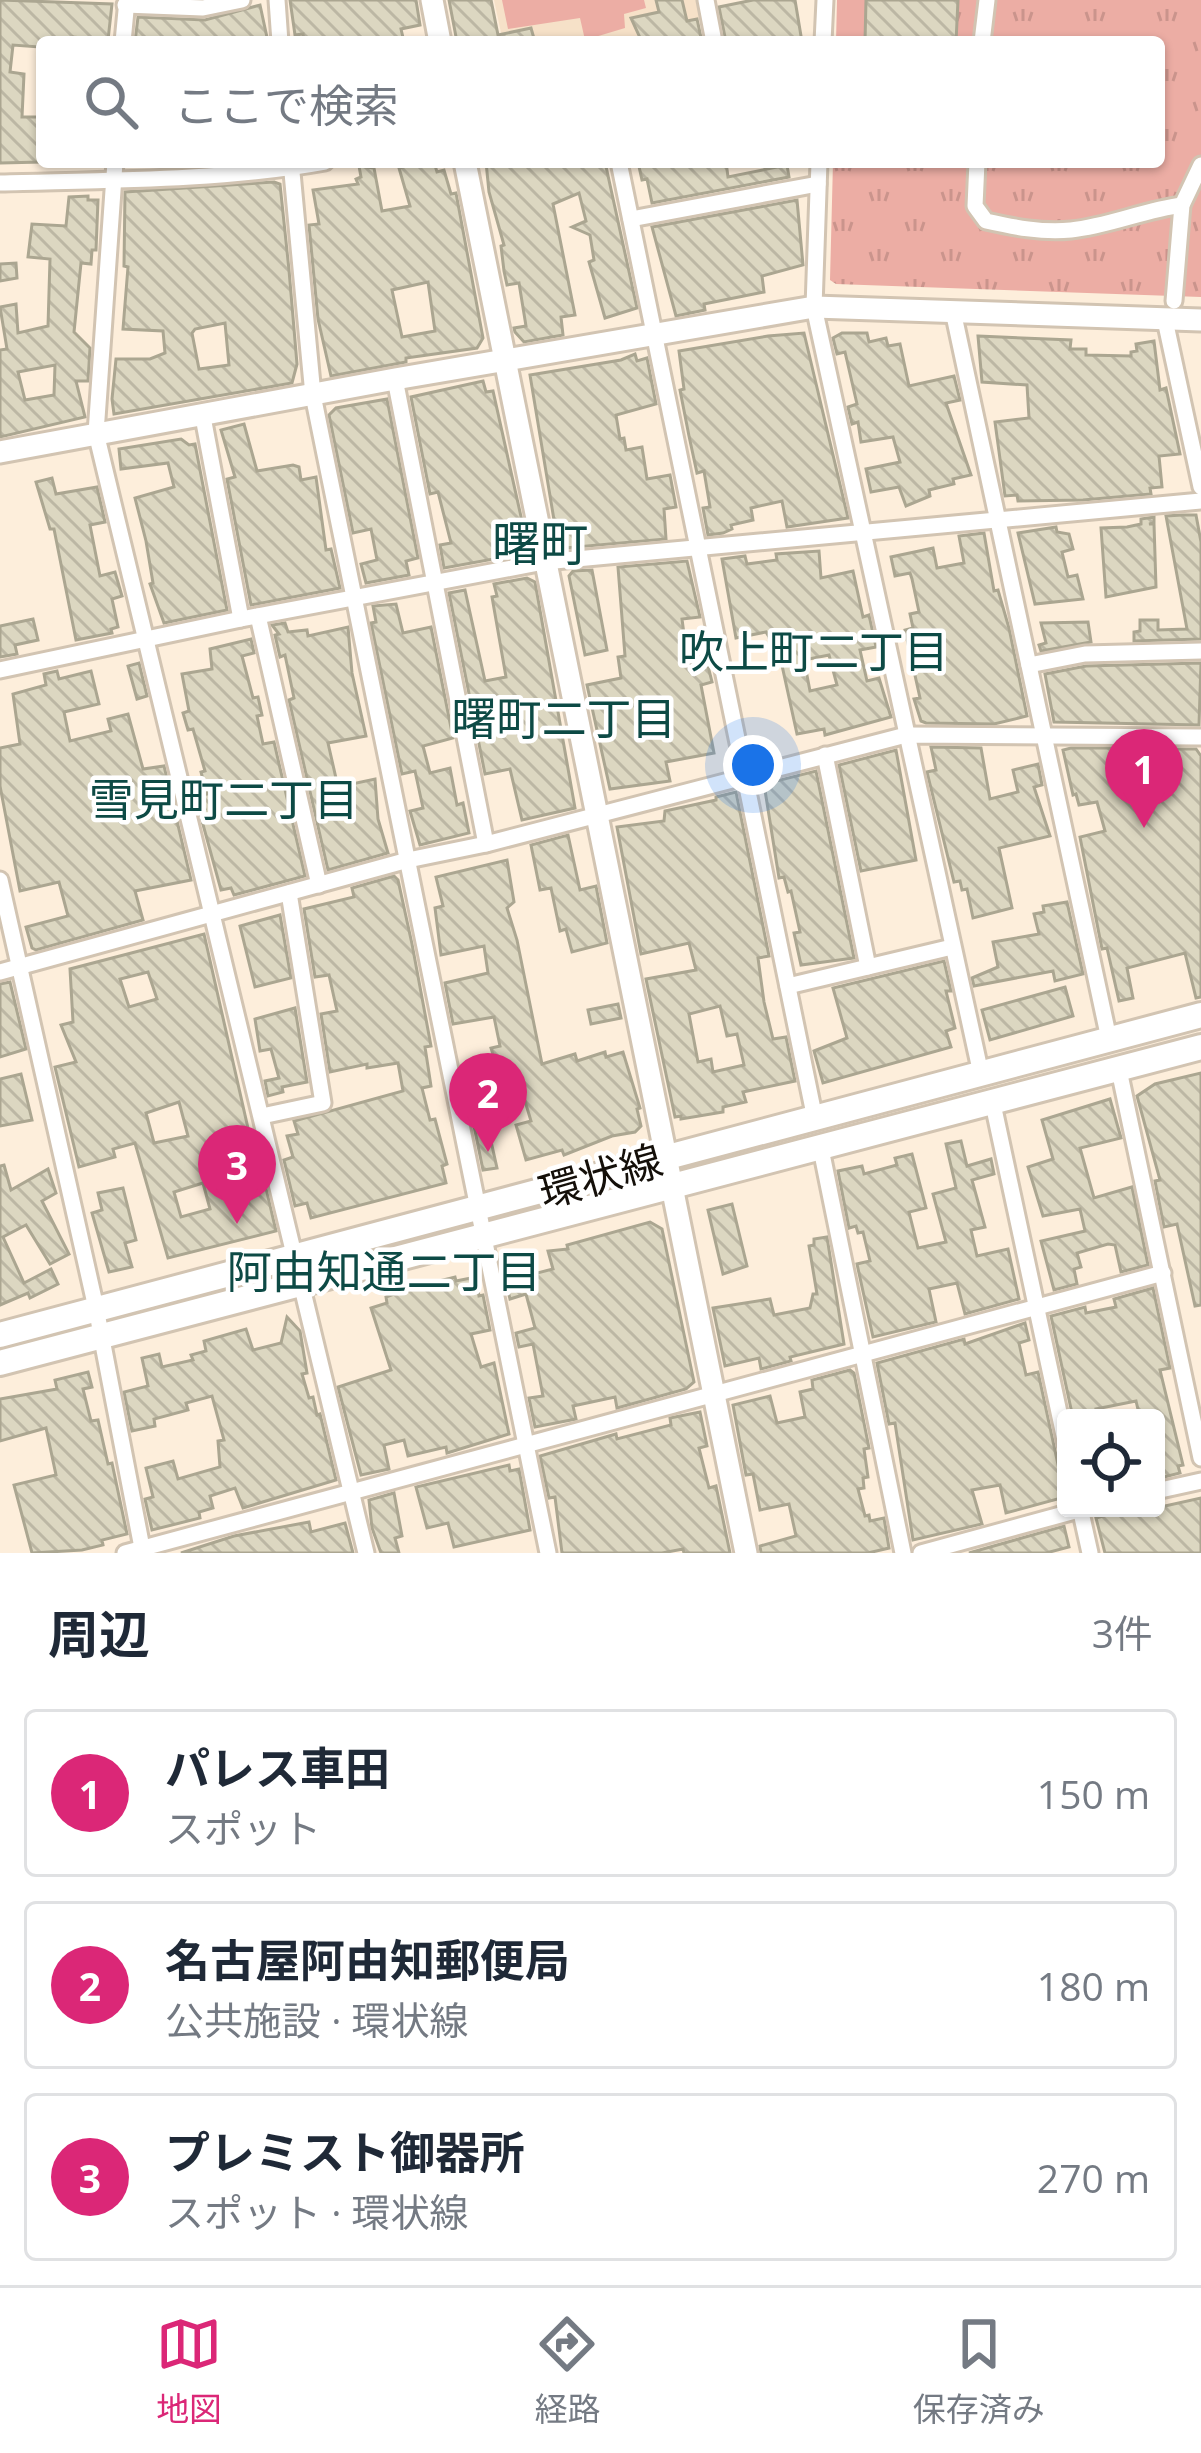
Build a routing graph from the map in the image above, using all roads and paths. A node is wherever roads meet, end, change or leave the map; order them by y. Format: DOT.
graph roads {
  1 [pos="242,0"];
  2 [pos="277,0"];
  3 [pos="432,0"];
  4 [pos="706,0"];
  5 [pos="825,0"];
  6 [pos="987,0"];
  7 [pos="126,3"];
  8 [pos="123,36"];
  9 [pos="280,36"];
  10 [pos="439,36"];
  11 [pos="713,36"];
  12 [pos="823,36"];
  13 [pos="983,36"];
  14 [pos="1201,165"];
  15 [pos="115,168"];
  16 [pos="256,168"];
  17 [pos="291,168"];
  18 [pos="466,168"];
  19 [pos="621,168"];
  20 [pos="819,168"];
  21 [pos="977,168"];
  22 [pos="114,180"];
  23 [pos="0,183"];
  24 [pos="818,184"];
  25 [pos="1182,206"];
  26 [pos="632,219"];
  27 [pos="814,308"];
  28 [pos="1170,310"];
  29 [pos="953,311"];
  30 [pos="1201,320"];
  31 [pos="656,336"];
  32 [pos="505,360"];
  33 [pos="395,379"];
  34 [pos="313,395"];
  35 [pos="203,417"];
  36 [pos="96,434"];
  37 [pos="0,452"];
  38 [pos="1201,487"];
  39 [pos="1201,501"];
  40 [pos="997,523"];
  41 [pos="862,534"];
  42 [pos="698,547"];
  43 [pos="544,562"];
  44 [pos="433,584"];
  45 [pos="353,600"];
  46 [pos="249,618"];
  47 [pos="145,640"];
  48 [pos="1201,651"];
  49 [pos="1028,665"];
  50 [pos="0,670"];
  51 [pos="906,735"];
  52 [pos="1042,736"];
  53 [pos="1201,737"];
  54 [pos="825,755"];
  55 [pos="746,775"];
  56 [pos="595,814"];
  57 [pos="485,844"];
  58 [pos="408,860"];
  59 [pos="0,880"];
  60 [pos="319,885"];
  61 [pos="289,893"];
  62 [pos="214,914"];
  63 [pos="952,947"];
  64 [pos="18,966"];
  65 [pos="868,967"];
  66 [pos="0,972"];
  67 [pos="788,986"];
  68 [pos="1201,1016"];
  69 [pos="1108,1040"];
  70 [pos="1201,1047"];
  71 [pos="1119,1070"];
  72 [pos="981,1074"];
  73 [pos="993,1104"];
  74 [pos="262,1116"];
  75 [pos="815,1120"];
  76 [pos="820,1149"];
  77 [pos="667,1156"];
  78 [pos="673,1188"];
  79 [pos="479,1209"];
  80 [pos="484,1237"];
  81 [pos="294,1256"];
  82 [pos="1162,1273"];
  83 [pos="301,1284"];
  84 [pos="1034,1306"];
  85 [pos="96,1308"];
  86 [pos="0,1336"];
  87 [pos="99,1336"];
  88 [pos="862,1353"];
  89 [pos="0,1363"];
  90 [pos="713,1394"];
  91 [pos="1058,1409"];
  92 [pos="525,1443"];
  93 [pos="1201,1458"];
  94 [pos="1201,1481"];
  95 [pos="1165,1489"];
  96 [pos="352,1495"];
  97 [pos="1057,1515"];
  98 [pos="1084,1517"];
  99 [pos="137,1552"];
  100 [pos="366,1553"];
  101 [pos="548,1553"];
  102 [pos="746,1553"];
  103 [pos="903,1553"];
  104 [pos="921,1553"];
  105 [pos="1090,1553"];
  1 -- 7 [label="street"];
  2 -- 9 [label="street"];
  3 -- 10 [label="street"];
  4 -- 11 [label="street"];
  5 -- 12 [label="street"];
  6 -- 13 [label="street"];
  7 -- 8 [label="street"];
  14 -- 25 [label="street"];
  15 -- 22 [label="street"];
  16 -- 22 [label="street"];
  17 -- 34 [label="street"];
  18 -- 32 [label="street"];
  19 -- 26 [label="street"];
  20 -- 24 [label="street"];
  21 -- 25 [label="street"];
  22 -- 23 [label="street"];
  22 -- 36 [label="street"];
  24 -- 26 [label="street"];
  24 -- 27 [label="street"];
  25 -- 28 [label="street"];
  26 -- 31 [label="street"];
  27 -- 29 [label="street"];
  27 -- 31 [label="street"];
  27 -- 41 [label="street"];
  28 -- 29 [label="street"];
  28 -- 30 [label="street"];
  28 -- 38 [label="street"];
  29 -- 40 [label="street"];
  31 -- 32 [label="street"];
  31 -- 42 [label="street"];
  32 -- 33 [label="street"];
  32 -- 43 [label="street"];
  33 -- 34 [label="street"];
  33 -- 44 [label="street"];
  34 -- 35 [label="street"];
  34 -- 45 [label="street"];
  35 -- 36 [label="street"];
  35 -- 46 [label="street"];
  36 -- 37 [label="street"];
  36 -- 47 [label="street"];
  39 -- 40 [label="street"];
  40 -- 41 [label="street"];
  40 -- 49 [label="street"];
  41 -- 42 [label="street"];
  41 -- 51 [label="street"];
  42 -- 43 [label="street"];
  42 -- 55 [label="street"];
  43 -- 44 [label="street"];
  43 -- 56 [label="street"];
  44 -- 45 [label="street"];
  44 -- 57 [label="street"];
  45 -- 46 [label="street"];
  45 -- 58 [label="street"];
  46 -- 47 [label="street"];
  46 -- 60 [label="street"];
  47 -- 50 [label="street"];
  47 -- 62 [label="street"];
  48 -- 49 [label="street"];
  49 -- 52 [label="street"];
  51 -- 52 [label="street"];
  51 -- 54 [label="street"];
  51 -- 63 [label="street"];
  52 -- 53 [label="street"];
  52 -- 69 [label="street"];
  54 -- 55 [label="street"];
  54 -- 65 [label="street"];
  55 -- 56 [label="street"];
  55 -- 67 [label="street"];
  56 -- 57 [label="street"];
  56 -- 77 [label="street"];
  57 -- 58 [label="street"];
  58 -- 60 [label="street"];
  58 -- 79 [label="street"];
  59 -- 64 [label="street"];
  60 -- 61 [label="street"];
  61 -- 62 [label="street"];
  61 -- 74 [label="street"];
  62 -- 64 [label="street"];
  62 -- 74 [label="street"];
  63 -- 65 [label="street"];
  63 -- 72 [label="street"];
  64 -- 66 [label="street"];
  64 -- 85 [label="street"];
  65 -- 67 [label="street"];
  67 -- 75 [label="street"];
  68 -- 69 [label="main road, 環状線"];
  69 -- 72 [label="main road, 環状線"];
  70 -- 71 [label="main road, 環状線"];
  71 -- 73 [label="main road, 環状線"];
  71 -- 82 [label="street"];
  72 -- 75 [label="main road, 環状線"];
  73 -- 76 [label="main road, 環状線"];
  73 -- 84 [label="street"];
  74 -- 81 [label="street"];
  75 -- 77 [label="main road, 環状線"];
  76 -- 78 [label="main road, 環状線"];
  76 -- 88 [label="street"];
  77 -- 78 [label="street"];
  77 -- 79 [label="main road, 環状線"];
  78 -- 80 [label="main road, 環状線"];
  78 -- 90 [label="street"];
  79 -- 80 [label="street"];
  79 -- 81 [label="main road, 環状線"];
  80 -- 83 [label="main road, 環状線"];
  80 -- 92 [label="street"];
  81 -- 83 [label="street"];
  81 -- 85 [label="main road, 環状線"];
  82 -- 84 [label="street"];
  82 -- 93 [label="street"];
  83 -- 87 [label="main road, 環状線"];
  83 -- 96 [label="street"];
  84 -- 88 [label="street"];
  84 -- 91 [label="street"];
  85 -- 86 [label="main road, 環状線"];
  85 -- 87 [label="street"];
  87 -- 89 [label="main road, 環状線"];
  87 -- 99 [label="street"];
  88 -- 90 [label="street"];
  88 -- 103 [label="street"];
  90 -- 92 [label="street"];
  90 -- 102 [label="street"];
  92 -- 96 [label="street"];
  92 -- 101 [label="street"];
  94 -- 95 [label="street"];
  96 -- 99 [label="street"];
  96 -- 100 [label="street"];
  97 -- 104 [label="street"];
  98 -- 105 [label="street"];
}
